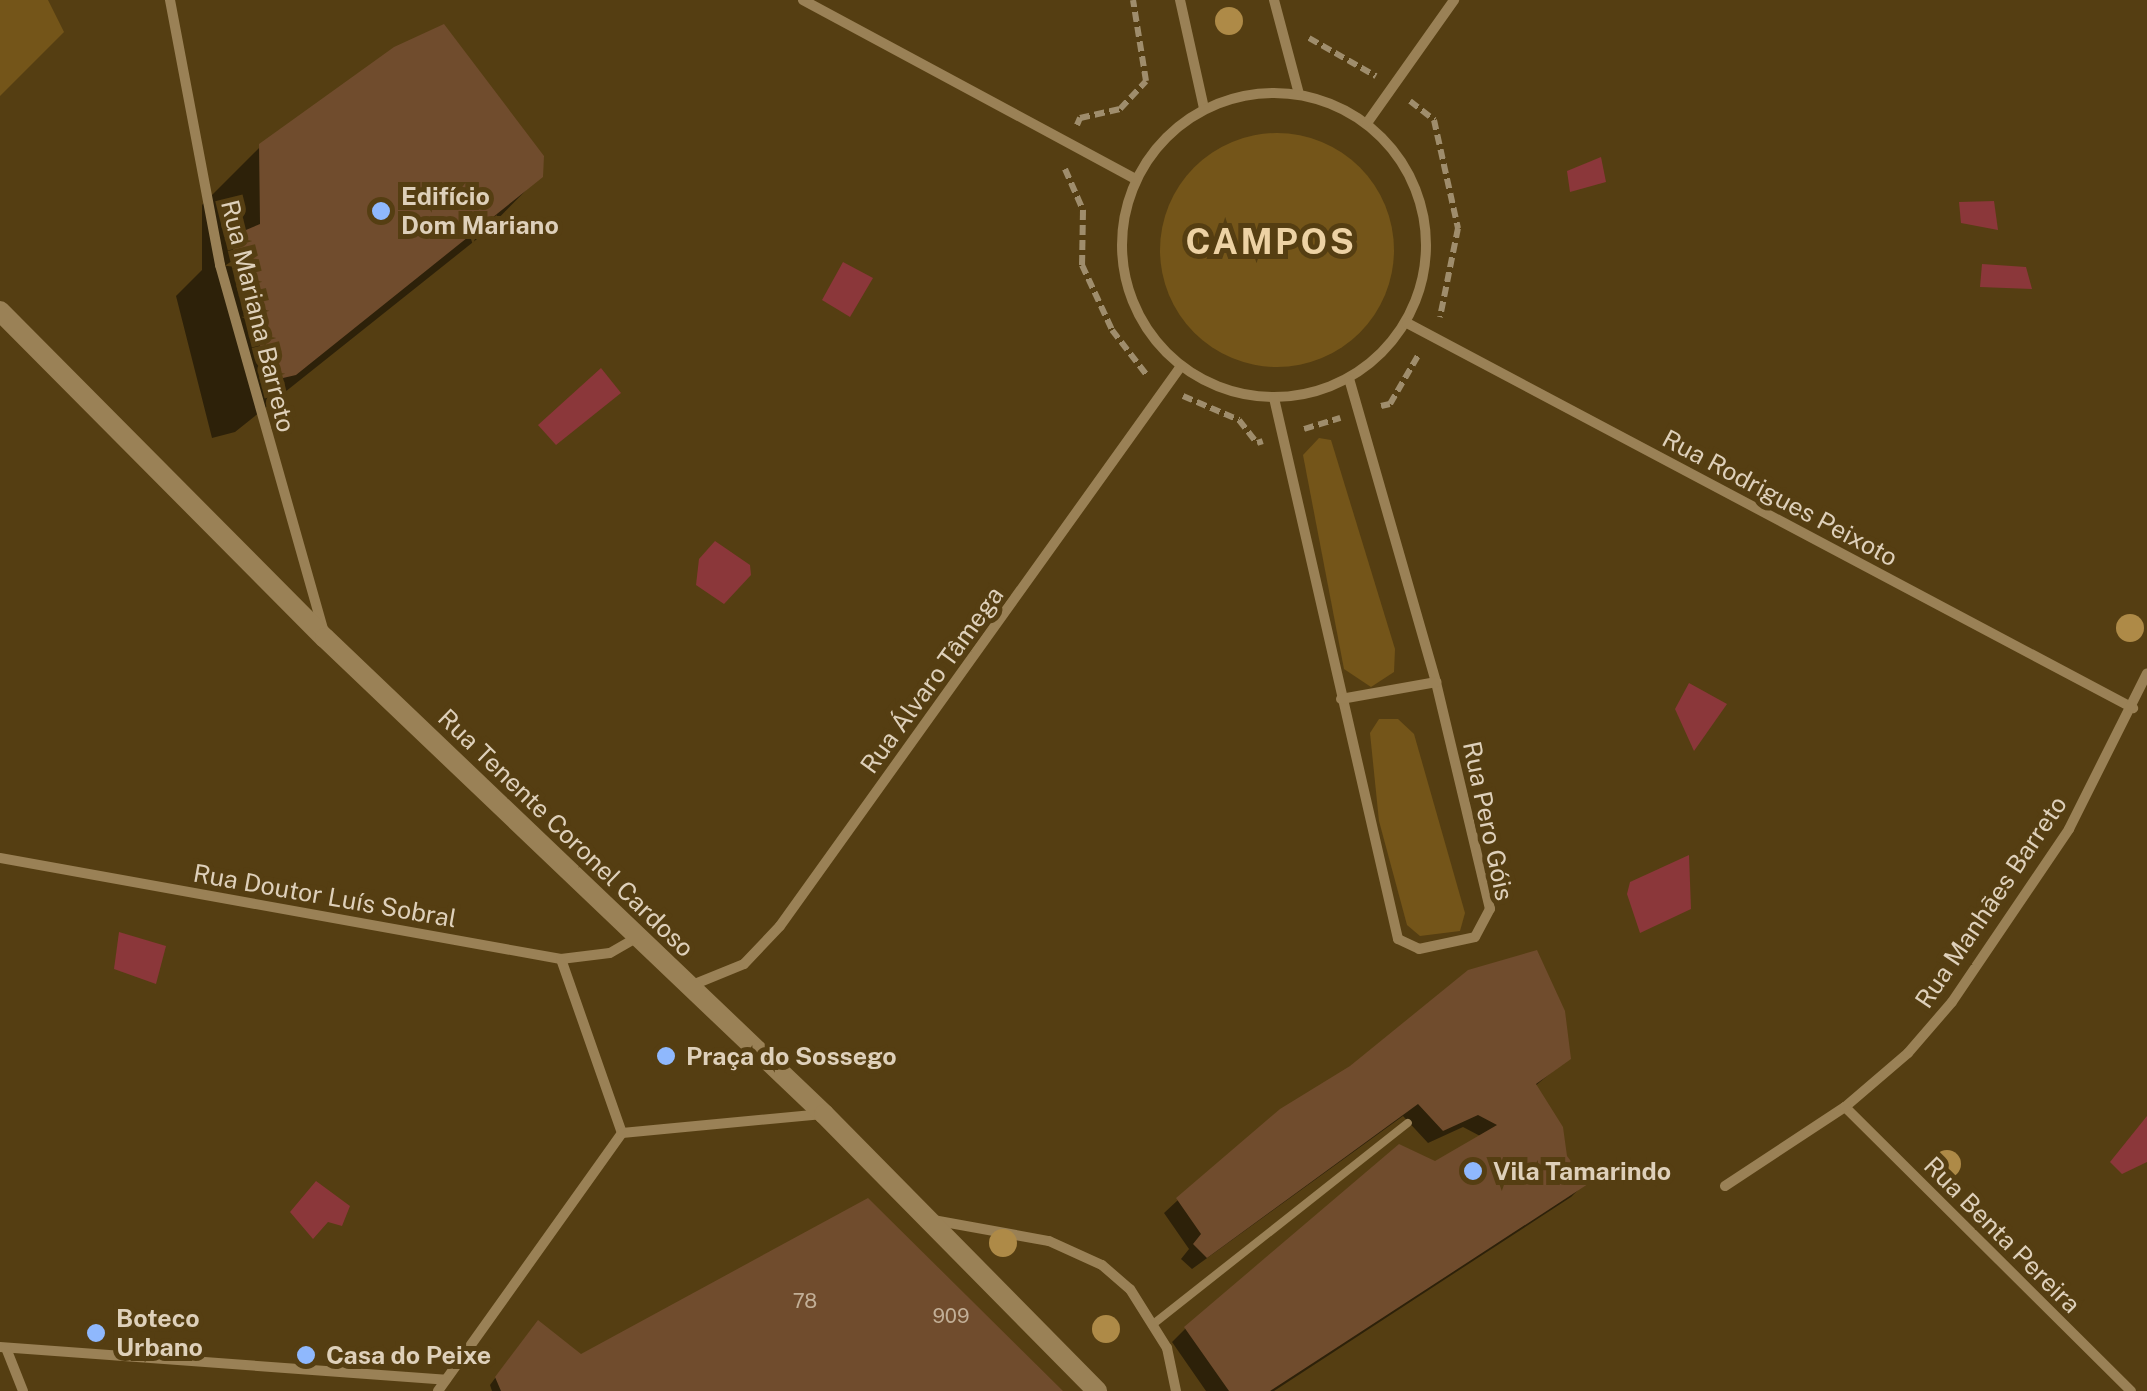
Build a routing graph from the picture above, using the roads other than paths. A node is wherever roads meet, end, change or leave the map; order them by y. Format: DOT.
graph roads {
  1 [pos="170,0"];
  2 [pos="803,0"];
  3 [pos="1180,0"];
  4 [pos="1274,0"];
  5 [pos="1454,0"];
  6 [pos="1299,94"];
  7 [pos="1204,108"];
  8 [pos="1367,123"];
  9 [pos="1135,179"];
  10 [pos="0,312"];
  11 [pos="1408,323"];
  12 [pos="1181,366"];
  13 [pos="1349,380"];
  14 [pos="1274,398"];
  15 [pos="326,638"];
  16 [pos="2147,672"];
  17 [pos="1436,682"];
  18 [pos="1341,699"];
  19 [pos="2134,708"];
  20 [pos="0,858"];
  21 [pos="639,936"];
  22 [pos="562,959"];
  23 [pos="690,986"];
  24 [pos="1845,1107"];
  25 [pos="824,1114"];
  26 [pos="1408,1122"];
  27 [pos="622,1132"];
  28 [pos="1725,1186"];
  29 [pos="928,1220"];
  30 [pos="1152,1325"];
  31 [pos="3,1348"];
  32 [pos="448,1386"];
  33 [pos="23,1391"];
  34 [pos="438,1391"];
  35 [pos="1097,1391"];
  36 [pos="1176,1391"];
  37 [pos="2131,1391"];
  1 -- 15 [label="street, Rua Mariana Barreto"];
  2 -- 9 [label="street"];
  3 -- 7 [label="street"];
  4 -- 6 [label="street"];
  5 -- 8 [label="street"];
  6 -- 7 [label="street"];
  6 -- 8 [label="street"];
  7 -- 9 [label="street"];
  8 -- 11 [label="street"];
  9 -- 12 [label="street"];
  10 -- 15 [label="main road, Rua Tenente Coronel Cardoso"];
  11 -- 13 [label="street"];
  11 -- 19 [label="street, Rua Rodrigues Peixoto"];
  12 -- 14 [label="street"];
  12 -- 23 [label="street, Rua Álvaro Tâmega"];
  13 -- 14 [label="street"];
  13 -- 17 [label="street, Rua Pero Góis"];
  14 -- 18 [label="street, Rua Pero Góis"];
  15 -- 21 [label="main road, Rua Tenente Coronel Cardoso"];
  16 -- 19 [label="street, Rua Manhães Barreto"];
  17 -- 18 [label="street"];
  17 -- 18 [label="street, Rua Pero Góis"];
  19 -- 24 [label="street, Rua Manhães Barreto"];
  20 -- 22 [label="street, Rua Doutor Luís Sobral"];
  21 -- 22 [label="street, Rua Doutor Luís Sobral"];
  21 -- 23 [label="main road, Rua Tenente Coronel Cardoso"];
  22 -- 27 [label="street"];
  23 -- 25 [label="main road, Rua Tenente Coronel Cardoso"];
  24 -- 28 [label="street, Rua Manhães Barreto"];
  24 -- 37 [label="street, Rua Benta Pereira"];
  25 -- 27 [label="street"];
  25 -- 29 [label="main road, Rua Tenente Coronel Cardoso"];
  26 -- 30 [label="lane"];
  27 -- 32 [label="street"];
  29 -- 30 [label="street"];
  29 -- 35 [label="main road, Rua Tenente Coronel Cardoso"];
  30 -- 36 [label="street"];
  31 -- 32 [label="street"];
  31 -- 33 [label="street"];
  32 -- 34 [label="street"];
}
